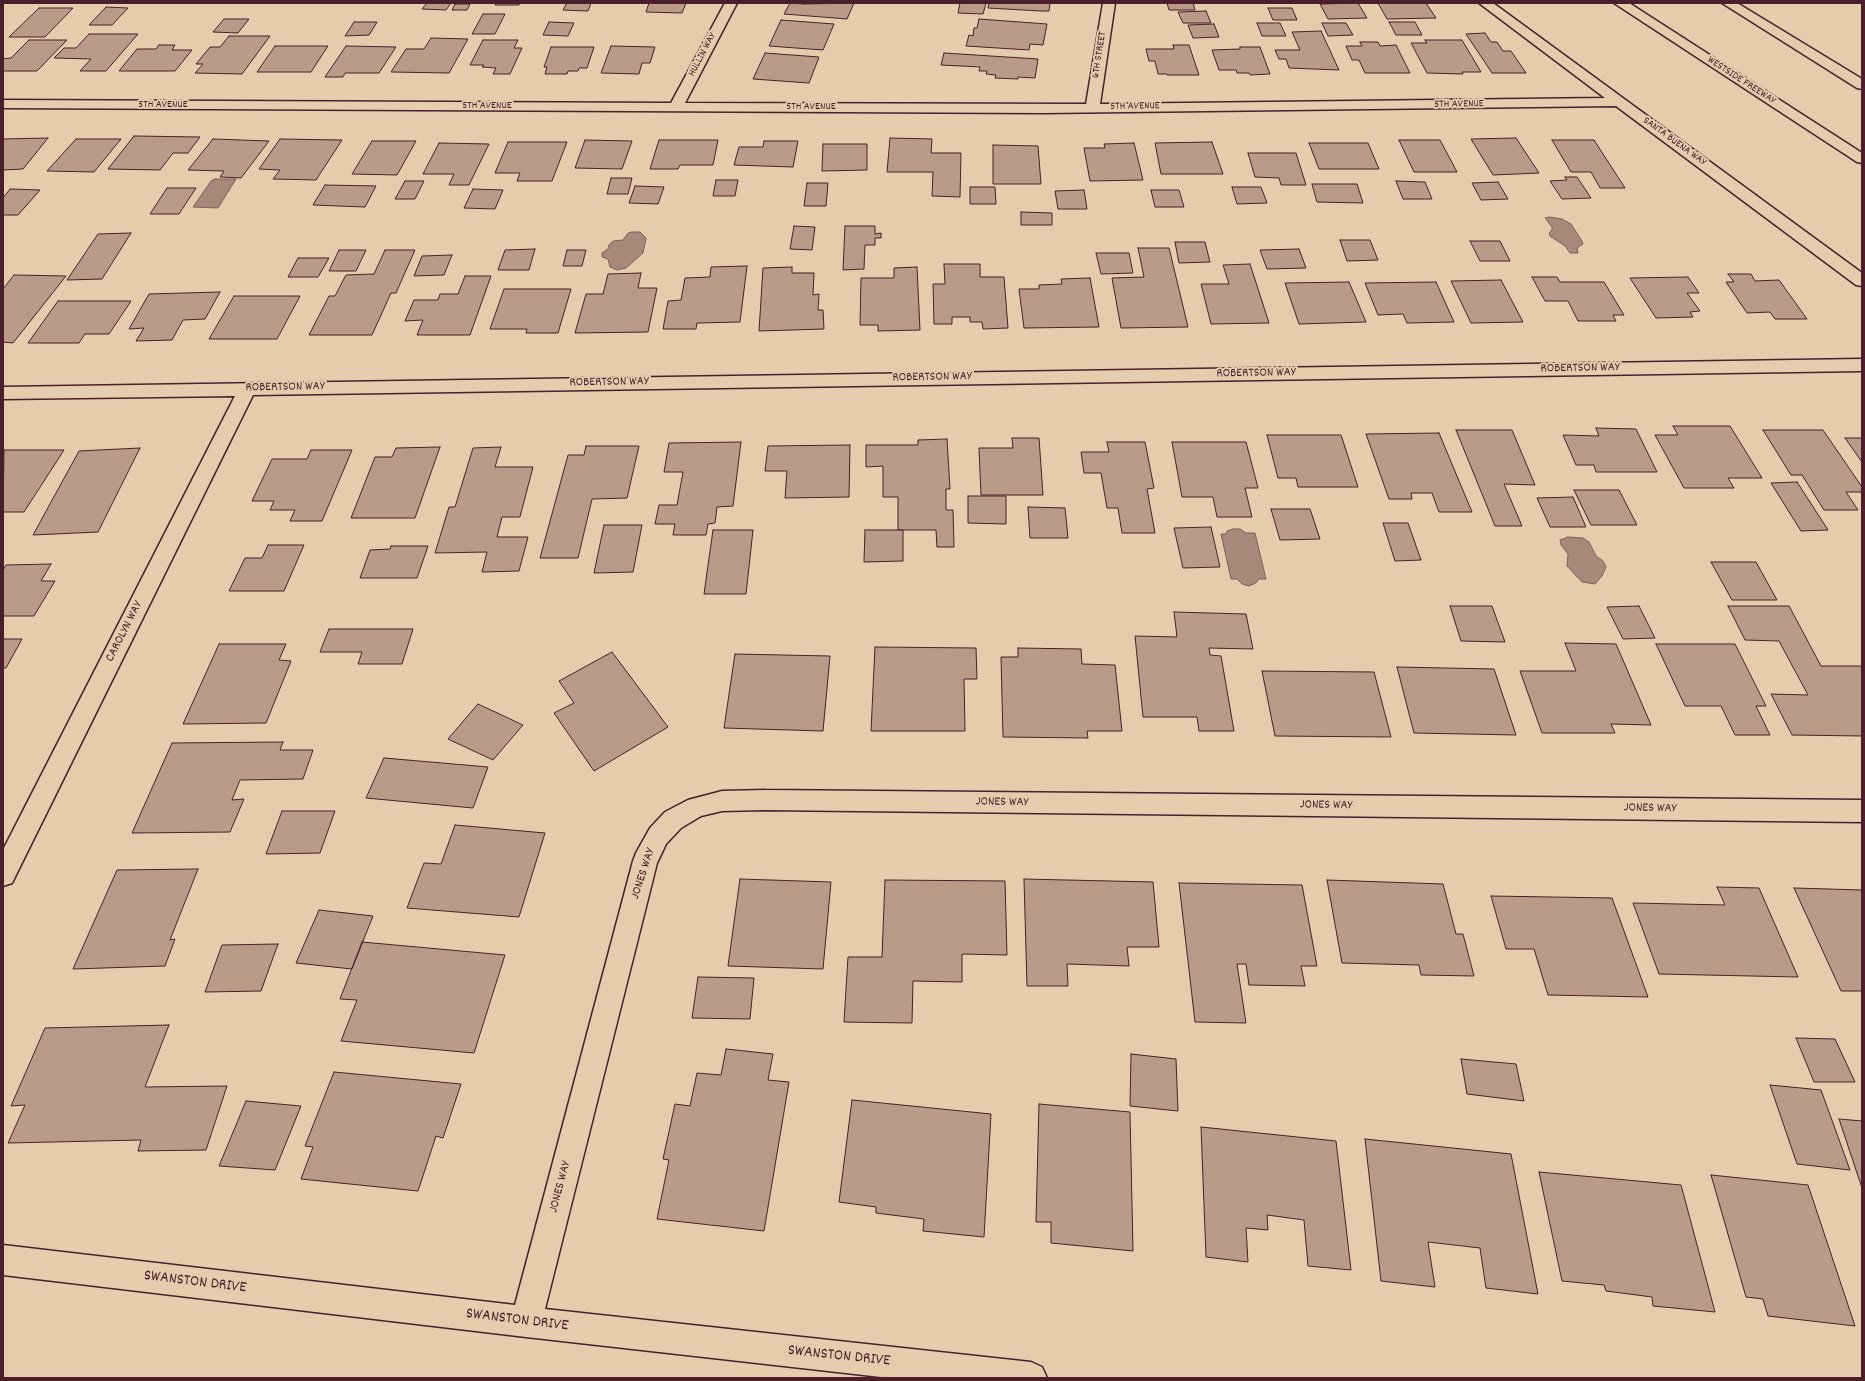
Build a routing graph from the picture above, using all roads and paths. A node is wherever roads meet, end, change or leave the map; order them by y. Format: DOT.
graph roads {
  1 [pos="731,3"];
  2 [pos="1108,3"];
  3 [pos="1485,3"];
  4 [pos="1620,3"];
  5 [pos="1728,3"];
  6 [pos="1862,85"];
  7 [pos="1619,102"];
  8 [pos="3,104"];
  9 [pos="676,107"];
  10 [pos="1092,108"];
  11 [pos="1862,159"];
  12 [pos="1862,281"];
  13 [pos="1862,365"];
  14 [pos="247,388"];
  15 [pos="3,393"];
  16 [pos="1862,811"];
  17 [pos="3,875"];
  18 [pos="3,1260"];
  19 [pos="526,1322"];
  20 [pos="1031,1378"];
  1 -- 9 [label="main road, HULLIN WAY"];
  2 -- 10 [label="main road, 6TH STREET"];
  3 -- 7 [label="main road, SANTA BUENA WAY"];
  4 -- 11 [label="main road, WESTSIDE FREEWAY"];
  5 -- 6 [label="main road"];
  7 -- 10 [label="main road, 5TH AVENUE"];
  7 -- 12 [label="main road, SANTA BUENA WAY"];
  8 -- 9 [label="main road, 5TH AVENUE"];
  9 -- 10 [label="main road, 5TH AVENUE"];
  13 -- 14 [label="main road, ROBERTSON WAY"];
  14 -- 15 [label="main road, ROBERTSON WAY"];
  14 -- 17 [label="main road, CAROLYN WAY"];
  16 -- 19 [label="main road, JONES WAY"];
  18 -- 19 [label="main road, SWANSTON DRIVE"];
  19 -- 20 [label="main road, SWANSTON DRIVE"];
}
